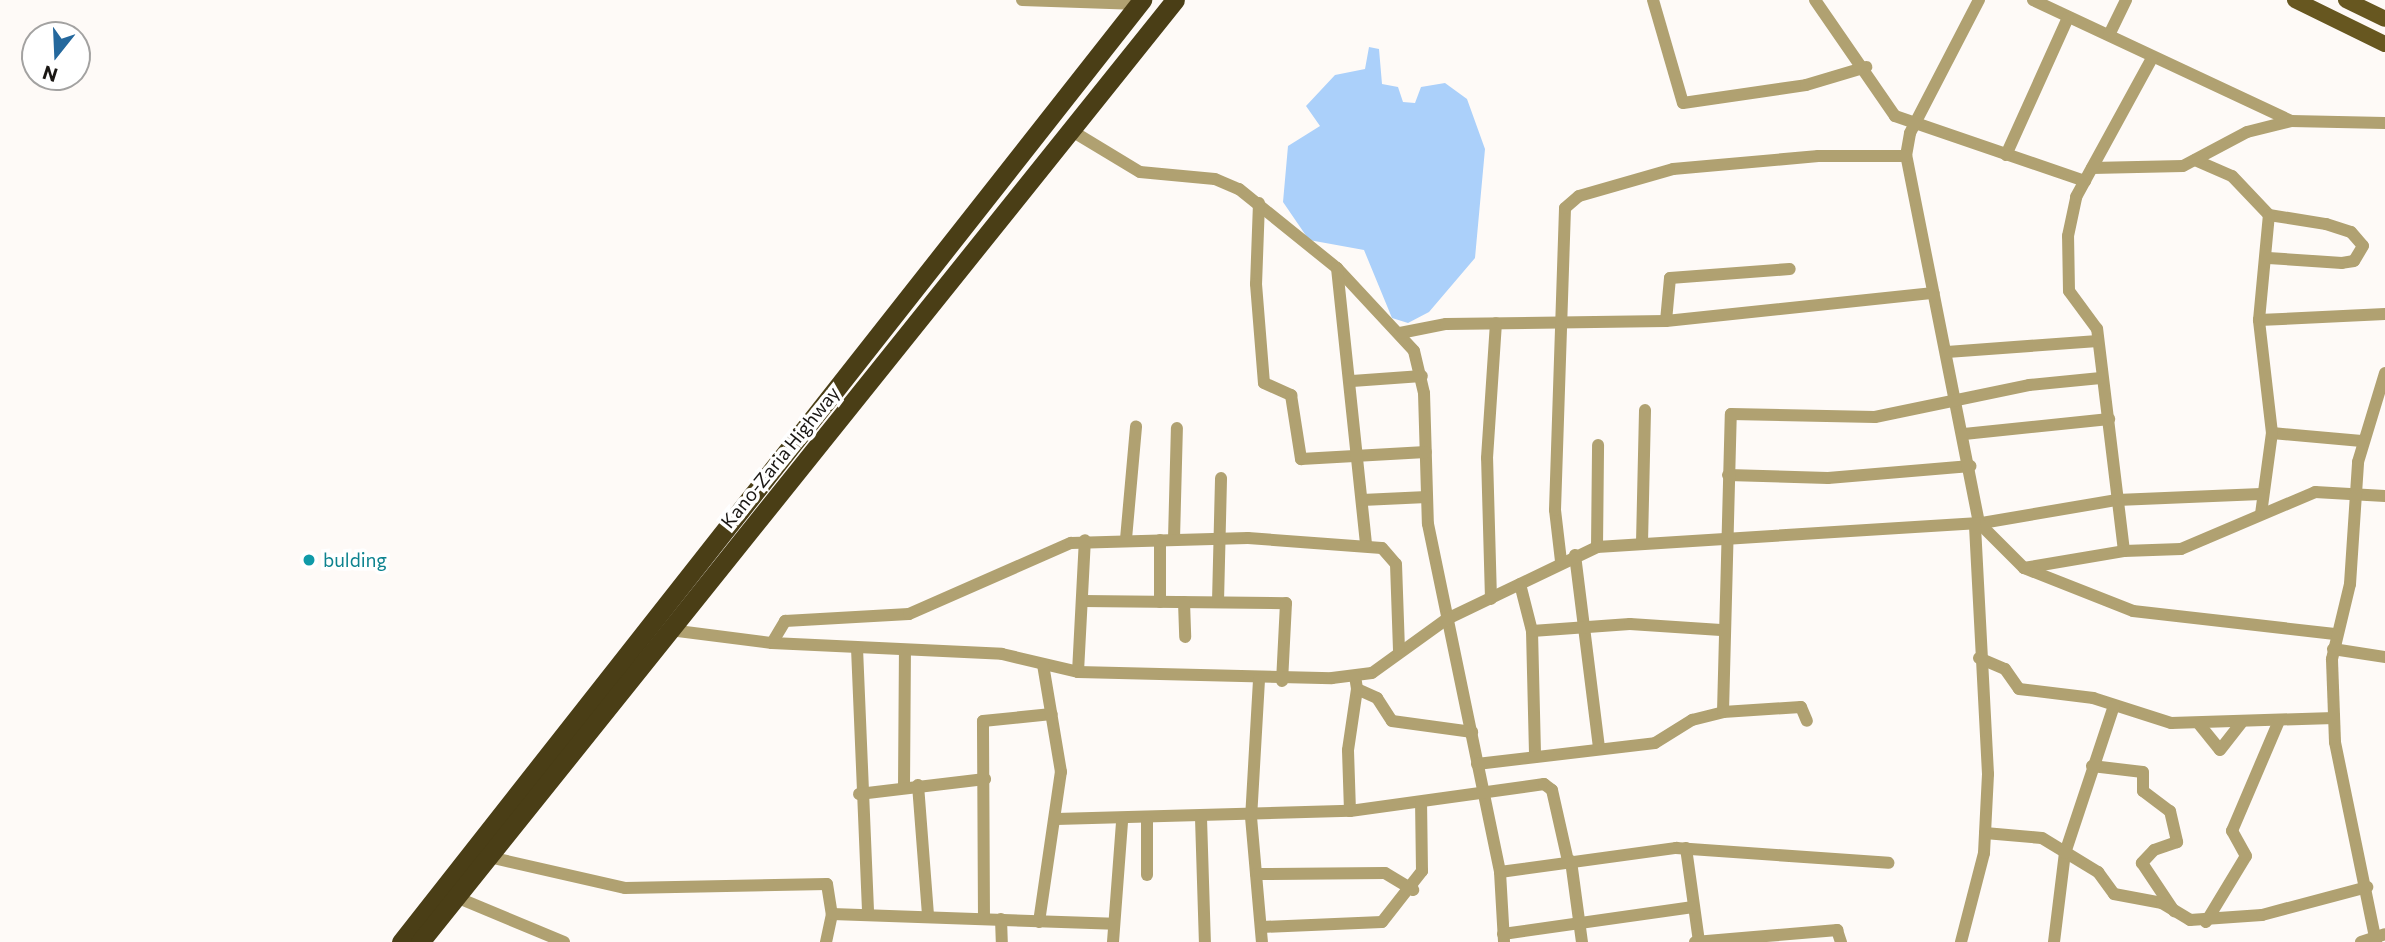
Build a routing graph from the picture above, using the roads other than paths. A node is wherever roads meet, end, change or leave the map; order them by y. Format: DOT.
graph roads {
  1 [pos="1022,0"];
  2 [pos="1175,0"];
  3 [pos="1653,0"];
  4 [pos="1815,0"];
  5 [pos="1979,0"];
  6 [pos="2033,0"];
  7 [pos="2126,0"];
  8 [pos="2295,0"];
  9 [pos="2346,0"];
  10 [pos="1140,2"];
  11 [pos="2068,18"];
  12 [pos="2385,19"];
  13 [pos="2109,35"];
  14 [pos="2385,44"];
  15 [pos="2152,58"];
  16 [pos="1867,67"];
  17 [pos="2291,121"];
  18 [pos="2385,123"];
  19 [pos="1914,126"];
  20 [pos="1072,131"];
  21 [pos="2006,155"];
  22 [pos="1906,156"];
  23 [pos="2195,160"];
  24 [pos="2092,168"];
  25 [pos="2085,181"];
  26 [pos="1259,203"];
  27 [pos="2269,215"];
  28 [pos="2268,258"];
  29 [pos="1337,268"];
  30 [pos="1790,269"];
  31 [pos="1934,293"];
  32 [pos="2385,314"];
  33 [pos="2259,320"];
  34 [pos="1666,321"];
  35 [pos="1564,323"];
  36 [pos="1496,324"];
  37 [pos="1401,333"];
  38 [pos="2098,341"];
  39 [pos="1947,352"];
  40 [pos="2385,373"];
  41 [pos="1422,376"];
  42 [pos="2101,378"];
  43 [pos="1352,381"];
  44 [pos="2382,388"];
  45 [pos="1958,402"];
  46 [pos="1645,410"];
  47 [pos="2109,419"];
  48 [pos="1136,426"];
  49 [pos="1177,428"];
  50 [pos="1964,433"];
  51 [pos="2272,433"];
  52 [pos="2362,441"];
  53 [pos="1598,445"];
  54 [pos="1426,452"];
  55 [pos="1358,457"];
  56 [pos="1970,466"];
  57 [pos="1728,475"];
  58 [pos="1221,478"];
  59 [pos="2261,494"];
  60 [pos="2354,494"];
  61 [pos="2385,496"];
  62 [pos="1427,497"];
  63 [pos="1362,500"];
  64 [pos="2117,500"];
  65 [pos="2261,514"];
  66 [pos="1978,523"];
  67 [pos="1726,534"];
  68 [pos="1174,539"];
  69 [pos="1221,539"];
  70 [pos="1086,540"];
  71 [pos="1126,540"];
  72 [pos="1160,540"];
  73 [pos="1642,543"];
  74 [pos="1366,545"];
  75 [pos="1597,547"];
  76 [pos="2124,551"];
  77 [pos="1575,555"];
  78 [pos="1561,561"];
  79 [pos="2024,568"];
  80 [pos="1520,584"];
  81 [pos="1491,599"];
  82 [pos="1083,601"];
  83 [pos="1160,602"];
  84 [pos="1184,602"];
  85 [pos="1218,602"];
  86 [pos="1447,620"];
  87 [pos="1584,626"];
  88 [pos="670,630"];
  89 [pos="1721,630"];
  90 [pos="1532,631"];
  91 [pos="2335,634"];
  92 [pos="1185,637"];
  93 [pos="772,643"];
  94 [pos="857,648"];
  95 [pos="2333,649"];
  96 [pos="905,650"];
  97 [pos="1399,652"];
  98 [pos="2385,657"];
  99 [pos="1979,659"];
  100 [pos="1043,664"];
  101 [pos="1078,672"];
  102 [pos="1355,676"];
  103 [pos="1259,680"];
  104 [pos="1282,681"];
  105 [pos="1357,689"];
  106 [pos="2114,706"];
  107 [pos="1723,712"];
  108 [pos="1052,714"];
  109 [pos="2334,718"];
  110 [pos="1807,721"];
  111 [pos="2279,721"];
  112 [pos="2241,723"];
  113 [pos="2199,724"];
  114 [pos="1472,732"];
  115 [pos="1599,749"];
  116 [pos="1535,757"];
  117 [pos="1477,764"];
  118 [pos="2092,766"];
  119 [pos="985,779"];
  120 [pos="911,786"];
  121 [pos="1483,793"];
  122 [pos="859,794"];
  123 [pos="1421,803"];
  124 [pos="1350,811"];
  125 [pos="1251,817"];
  126 [pos="1201,818"];
  127 [pos="1056,819"];
  128 [pos="1147,820"];
  129 [pos="1122,821"];
  130 [pos="1985,833"];
  131 [pos="1686,848"];
  132 [pos="2065,853"];
  133 [pos="489,857"];
  134 [pos="1569,861"];
  135 [pos="1888,863"];
  136 [pos="1500,872"];
  137 [pos="1256,874"];
  138 [pos="1147,875"];
  139 [pos="2367,887"];
  140 [pos="1413,890"];
  141 [pos="456,897"];
  142 [pos="1693,907"];
  143 [pos="2174,911"];
  144 [pos="832,914"];
  145 [pos="868,914"];
  146 [pos="928,914"];
  147 [pos="984,919"];
  148 [pos="1001,919"];
  149 [pos="1581,921"];
  150 [pos="1039,922"];
  151 [pos="2206,922"];
  152 [pos="1114,923"];
  153 [pos="1262,927"];
  154 [pos="1804,937"];
  155 [pos="1503,938"];
  156 [pos="2379,938"];
  157 [pos="540,939"];
  158 [pos="401,942"];
  159 [pos="420,942"];
  160 [pos="564,942"];
  161 [pos="826,942"];
  162 [pos="1002,942"];
  163 [pos="1114,942"];
  164 [pos="1206,942"];
  165 [pos="1262,942"];
  166 [pos="1582,942"];
  167 [pos="1698,942"];
  168 [pos="1841,942"];
  169 [pos="1961,942"];
  170 [pos="2054,942"];
  171 [pos="2361,942"];
  1 -- 10 [label="street"];
  2 -- 20 [label="highway, Kano-Zaria Highway"];
  3 -- 16 [label="street"];
  4 -- 16 [label="street"];
  5 -- 19 [label="street"];
  6 -- 11 [label="street"];
  7 -- 13 [label="street"];
  8 -- 14 [label="main road"];
  9 -- 12 [label="main road"];
  10 -- 158 [label="highway, Kano-Zaria Highway"];
  11 -- 13 [label="street"];
  11 -- 21 [label="street"];
  13 -- 15 [label="street"];
  15 -- 17 [label="street"];
  15 -- 24 [label="street"];
  16 -- 19 [label="street"];
  17 -- 18 [label="street"];
  17 -- 23 [label="street"];
  19 -- 21 [label="street"];
  19 -- 22 [label="street"];
  20 -- 26 [label="street"];
  20 -- 88 [label="highway, Kano-Zaria Highway"];
  21 -- 25 [label="street"];
  22 -- 31 [label="street"];
  22 -- 35 [label="street"];
  23 -- 24 [label="street"];
  23 -- 27 [label="street"];
  24 -- 25 [label="street"];
  25 -- 38 [label="street"];
  26 -- 29 [label="street"];
  26 -- 55 [label="street"];
  27 -- 28 [label="street"];
  27 -- 28 [label="street"];
  28 -- 33 [label="street"];
  29 -- 37 [label="street"];
  29 -- 43 [label="street"];
  30 -- 34 [label="street"];
  31 -- 34 [label="street"];
  31 -- 39 [label="street"];
  32 -- 33 [label="street"];
  33 -- 51 [label="street"];
  34 -- 35 [label="street"];
  35 -- 36 [label="street"];
  35 -- 78 [label="street"];
  36 -- 37 [label="street"];
  36 -- 81 [label="street"];
  37 -- 41 [label="street"];
  38 -- 39 [label="street"];
  38 -- 42 [label="street"];
  39 -- 45 [label="street"];
  40 -- 44 [label="street"];
  41 -- 43 [label="street"];
  41 -- 54 [label="street"];
  42 -- 45 [label="street"];
  42 -- 47 [label="street"];
  43 -- 55 [label="street"];
  44 -- 52 [label="street"];
  45 -- 50 [label="street"];
  45 -- 57 [label="street"];
  46 -- 73 [label="street"];
  47 -- 50 [label="street"];
  47 -- 64 [label="street"];
  48 -- 71 [label="street"];
  49 -- 68 [label="street"];
  50 -- 56 [label="street"];
  51 -- 52 [label="street"];
  51 -- 59 [label="street"];
  52 -- 60 [label="street"];
  53 -- 75 [label="street"];
  54 -- 55 [label="street"];
  54 -- 62 [label="street"];
  55 -- 63 [label="street"];
  56 -- 57 [label="street"];
  56 -- 66 [label="street"];
  57 -- 67 [label="street"];
  58 -- 69 [label="street"];
  59 -- 64 [label="street"];
  59 -- 65 [label="street"];
  60 -- 61 [label="street"];
  60 -- 65 [label="street"];
  60 -- 91 [label="street"];
  62 -- 63 [label="street"];
  62 -- 86 [label="street"];
  63 -- 74 [label="street"];
  64 -- 66 [label="street"];
  64 -- 76 [label="street"];
  65 -- 76 [label="street"];
  66 -- 67 [label="street"];
  66 -- 79 [label="street"];
  66 -- 99 [label="street"];
  67 -- 73 [label="street"];
  67 -- 89 [label="street"];
  68 -- 69 [label="street"];
  68 -- 72 [label="street"];
  69 -- 74 [label="street"];
  69 -- 85 [label="street"];
  70 -- 71 [label="street"];
  70 -- 82 [label="street"];
  70 -- 93 [label="street"];
  71 -- 72 [label="street"];
  72 -- 83 [label="street"];
  73 -- 75 [label="street"];
  74 -- 97 [label="street"];
  75 -- 77 [label="street"];
  76 -- 79 [label="street"];
  77 -- 78 [label="street"];
  77 -- 87 [label="street"];
  78 -- 80 [label="street"];
  79 -- 91 [label="street"];
  80 -- 81 [label="street"];
  80 -- 90 [label="street"];
  81 -- 86 [label="street"];
  82 -- 83 [label="street"];
  82 -- 101 [label="street"];
  83 -- 84 [label="street"];
  84 -- 85 [label="street"];
  84 -- 92 [label="street"];
  85 -- 104 [label="street"];
  86 -- 97 [label="street"];
  86 -- 114 [label="street"];
  87 -- 89 [label="street"];
  87 -- 90 [label="street"];
  87 -- 115 [label="street"];
  88 -- 93 [label="street"];
  88 -- 133 [label="highway, Kano-Zaria Highway"];
  89 -- 107 [label="street"];
  90 -- 116 [label="street"];
  91 -- 95 [label="street"];
  93 -- 94 [label="street"];
  94 -- 96 [label="street"];
  94 -- 122 [label="street"];
  95 -- 98 [label="street"];
  95 -- 109 [label="street"];
  96 -- 100 [label="street"];
  96 -- 120 [label="street"];
  97 -- 102 [label="street"];
  99 -- 106 [label="street"];
  99 -- 130 [label="street"];
  100 -- 101 [label="street"];
  100 -- 108 [label="street"];
  101 -- 103 [label="street"];
  102 -- 104 [label="street"];
  102 -- 105 [label="street"];
  103 -- 104 [label="street"];
  103 -- 125 [label="street"];
  105 -- 114 [label="street"];
  105 -- 124 [label="street"];
  106 -- 113 [label="street"];
  106 -- 118 [label="street"];
  107 -- 110 [label="street"];
  107 -- 115 [label="street"];
  108 -- 119 [label="street"];
  108 -- 127 [label="street"];
  109 -- 111 [label="street"];
  109 -- 139 [label="street"];
  111 -- 112 [label="street"];
  111 -- 151 [label="street"];
  112 -- 113 [label="street"];
  112 -- 113 [label="street"];
  114 -- 117 [label="street"];
  115 -- 116 [label="street"];
  116 -- 117 [label="street"];
  117 -- 121 [label="street"];
  118 -- 132 [label="street"];
  118 -- 143 [label="street"];
  119 -- 120 [label="street"];
  119 -- 147 [label="street"];
  120 -- 122 [label="street"];
  120 -- 146 [label="street"];
  121 -- 123 [label="street"];
  121 -- 134 [label="street"];
  121 -- 136 [label="street"];
  122 -- 145 [label="street"];
  123 -- 124 [label="street"];
  123 -- 140 [label="street"];
  124 -- 125 [label="street"];
  125 -- 126 [label="street"];
  125 -- 137 [label="street"];
  126 -- 128 [label="street"];
  126 -- 164 [label="street"];
  127 -- 129 [label="street"];
  127 -- 150 [label="street"];
  128 -- 129 [label="street"];
  128 -- 138 [label="street"];
  129 -- 152 [label="street"];
  130 -- 132 [label="street"];
  130 -- 169 [label="street"];
  131 -- 134 [label="street"];
  131 -- 135 [label="street"];
  131 -- 142 [label="street"];
  132 -- 143 [label="street"];
  132 -- 170 [label="street"];
  133 -- 141 [label="highway, Kano-Zaria Highway"];
  133 -- 144 [label="street"];
  134 -- 136 [label="street"];
  134 -- 149 [label="street"];
  136 -- 155 [label="street"];
  137 -- 140 [label="street"];
  137 -- 153 [label="street"];
  139 -- 151 [label="street"];
  139 -- 156 [label="street"];
  140 -- 153 [label="street"];
  141 -- 157 [label="street"];
  141 -- 159 [label="highway, Kano-Zaria Highway"];
  142 -- 149 [label="street"];
  142 -- 167 [label="street"];
  143 -- 151 [label="street"];
  144 -- 145 [label="street"];
  144 -- 161 [label="street"];
  145 -- 146 [label="street"];
  146 -- 147 [label="street"];
  147 -- 148 [label="street"];
  148 -- 150 [label="street"];
  148 -- 162 [label="street"];
  149 -- 155 [label="street"];
  149 -- 166 [label="street"];
  150 -- 152 [label="street"];
  152 -- 163 [label="street"];
  153 -- 165 [label="street"];
  154 -- 167 [label="street"];
  154 -- 168 [label="street"];
  156 -- 171 [label="street"];
  157 -- 160 [label="street"];
}
